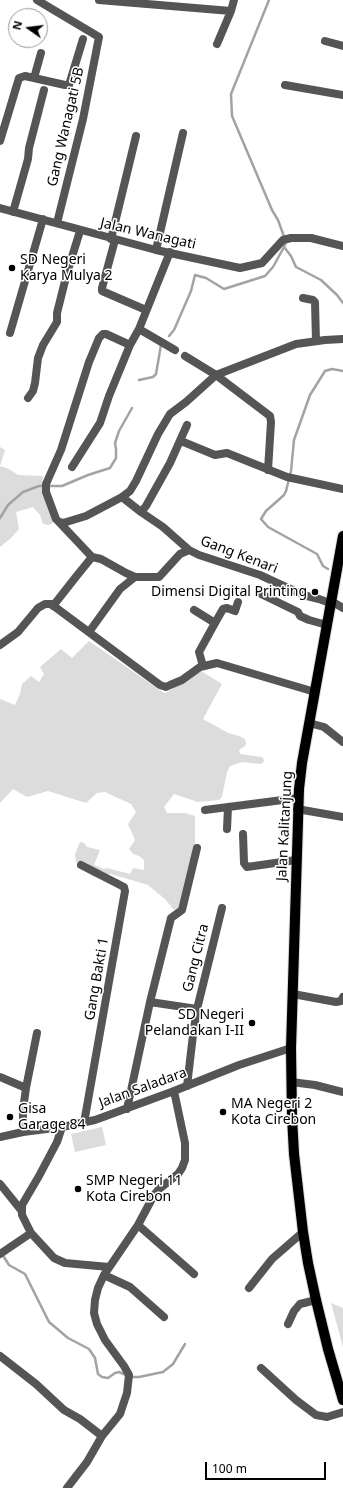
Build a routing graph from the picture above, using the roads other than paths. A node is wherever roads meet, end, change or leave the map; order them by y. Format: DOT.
graph roads {
  1 [pos="37,0"];
  2 [pos="99,0"];
  3 [pos="234,0"];
  4 [pos="142,2"];
  5 [pos="190,3"];
  6 [pos="231,11"];
  7 [pos="83,39"];
  8 [pos="325,41"];
  9 [pos="217,44"];
  10 [pos="343,46"];
  11 [pos="41,53"];
  12 [pos="34,78"];
  13 [pos="285,85"];
  14 [pos="44,90"];
  15 [pos="343,95"];
  16 [pos="183,133"];
  17 [pos="136,136"];
  18 [pos="0,141"];
  19 [pos="0,208"];
  20 [pos="14,212"];
  21 [pos="43,220"];
  22 [pos="57,223"];
  23 [pos="80,231"];
  24 [pos="113,239"];
  25 [pos="343,246"];
  26 [pos="156,250"];
  27 [pos="170,252"];
  28 [pos="303,298"];
  29 [pos="146,310"];
  30 [pos="139,328"];
  31 [pos="10,333"];
  32 [pos="343,339"];
  33 [pos="316,341"];
  34 [pos="130,345"];
  35 [pos="175,350"];
  36 [pos="184,356"];
  37 [pos="216,375"];
  38 [pos="28,398"];
  39 [pos="188,425"];
  40 [pos="181,441"];
  41 [pos="72,467"];
  42 [pos="268,470"];
  43 [pos="343,489"];
  44 [pos="122,497"];
  45 [pos="141,512"];
  46 [pos="59,522"];
  47 [pos="343,536"];
  48 [pos="189,550"];
  49 [pos="92,558"];
  50 [pos="135,577"];
  51 [pos="259,593"];
  52 [pos="238,602"];
  53 [pos="331,602"];
  54 [pos="53,606"];
  55 [pos="343,608"];
  56 [pos="194,610"];
  57 [pos="215,623"];
  58 [pos="327,625"];
  59 [pos="89,632"];
  60 [pos="0,645"];
  61 [pos="203,666"];
  62 [pos="315,692"];
  63 [pos="309,723"];
  64 [pos="343,742"];
  65 [pos="298,798"];
  66 [pos="228,807"];
  67 [pos="298,808"];
  68 [pos="205,810"];
  69 [pos="343,817"];
  70 [pos="227,829"];
  71 [pos="243,834"];
  72 [pos="198,848"];
  73 [pos="296,860"];
  74 [pos="81,865"];
  75 [pos="222,908"];
  76 [pos="301,995"];
  77 [pos="343,997"];
  78 [pos="150,1002"];
  79 [pos="197,1009"];
  80 [pos="37,1033"];
  81 [pos="291,1048"];
  82 [pos="0,1077"];
  83 [pos="291,1082"];
  84 [pos="187,1086"];
  85 [pos="26,1088"];
  86 [pos="174,1091"];
  87 [pos="343,1092"];
  88 [pos="127,1109"];
  89 [pos="84,1123"];
  90 [pos="62,1127"];
  91 [pos="23,1132"];
  92 [pos="0,1137"];
  93 [pos="0,1184"];
  94 [pos="21,1210"];
  95 [pos="138,1225"];
  96 [pos="303,1232"];
  97 [pos="31,1233"];
  98 [pos="1,1253"];
  99 [pos="109,1267"];
  100 [pos="194,1274"];
  101 [pos="104,1275"];
  102 [pos="249,1288"];
  103 [pos="316,1300"];
  104 [pos="164,1317"];
  105 [pos="288,1324"];
  106 [pos="0,1356"];
  107 [pos="261,1368"];
  108 [pos="343,1400"];
  109 [pos="343,1412"];
  110 [pos="102,1436"];
  111 [pos="67,1488"];
  1 -- 22 [label="street, Gang Wanagati 5B"];
  2 -- 4 [label="street"];
  3 -- 6 [label="street"];
  4 -- 5 [label="street"];
  5 -- 6 [label="street"];
  6 -- 9 [label="street"];
  7 -- 12 [label="street"];
  8 -- 10 [label="street"];
  11 -- 12 [label="street"];
  12 -- 18 [label="street"];
  13 -- 15 [label="street"];
  14 -- 20 [label="street"];
  16 -- 26 [label="street"];
  17 -- 24 [label="street"];
  19 -- 20 [label="street, Jalan Wanagati"];
  20 -- 21 [label="street, Jalan Wanagati"];
  21 -- 22 [label="street, Jalan Wanagati"];
  21 -- 31 [label="street"];
  22 -- 23 [label="street, Jalan Wanagati"];
  23 -- 24 [label="street, Jalan Wanagati"];
  23 -- 38 [label="street"];
  24 -- 26 [label="street, Jalan Wanagati"];
  24 -- 29 [label="street"];
  25 -- 27 [label="street, Jalan Wanagati"];
  26 -- 27 [label="street, Jalan Wanagati"];
  27 -- 29 [label="street"];
  28 -- 33 [label="street"];
  29 -- 30 [label="street"];
  30 -- 34 [label="street"];
  30 -- 35 [label="street"];
  32 -- 33 [label="street"];
  33 -- 37 [label="street"];
  34 -- 41 [label="street"];
  34 -- 46 [label="street"];
  36 -- 37 [label="street"];
  37 -- 42 [label="street"];
  37 -- 44 [label="street"];
  39 -- 40 [label="street"];
  40 -- 42 [label="street"];
  40 -- 45 [label="street"];
  42 -- 43 [label="street"];
  44 -- 45 [label="street"];
  44 -- 46 [label="street"];
  45 -- 48 [label="street"];
  46 -- 49 [label="street"];
  47 -- 53 [label="main road, Jalan Kalitanjung"];
  48 -- 50 [label="street, Gang Kenari"];
  48 -- 53 [label="street, Gang Kenari"];
  49 -- 50 [label="street, Gang Kenari"];
  49 -- 54 [label="street"];
  50 -- 59 [label="street"];
  51 -- 58 [label="street"];
  52 -- 57 [label="street"];
  53 -- 55 [label="street, Gang Kenari"];
  53 -- 58 [label="main road, Jalan Kalitanjung"];
  54 -- 59 [label="street"];
  54 -- 60 [label="street"];
  56 -- 57 [label="street"];
  57 -- 61 [label="street"];
  58 -- 62 [label="main road, Jalan Kalitanjung"];
  59 -- 61 [label="street"];
  61 -- 62 [label="street"];
  62 -- 63 [label="main road, Jalan Kalitanjung"];
  63 -- 64 [label="street"];
  63 -- 65 [label="main road, Jalan Kalitanjung"];
  65 -- 66 [label="street"];
  65 -- 67 [label="main road, Jalan Kalitanjung"];
  66 -- 68 [label="street"];
  66 -- 70 [label="street"];
  67 -- 69 [label="street"];
  67 -- 73 [label="main road, Jalan Kalitanjung"];
  71 -- 73 [label="street"];
  72 -- 78 [label="street"];
  73 -- 76 [label="main road, Jalan Kalitanjung"];
  74 -- 89 [label="street, Gang Bakti 1"];
  75 -- 79 [label="street, Gang Citra"];
  76 -- 77 [label="street"];
  76 -- 81 [label="main road, Jalan Kalitanjung"];
  78 -- 79 [label="street"];
  78 -- 88 [label="street"];
  79 -- 84 [label="street, Gang Citra"];
  80 -- 85 [label="street"];
  81 -- 83 [label="main road, Jalan Kalitanjung"];
  81 -- 84 [label="street, Jalan Saladara"];
  82 -- 85 [label="street"];
  83 -- 87 [label="street"];
  83 -- 96 [label="main road, Jalan Kalitanjung"];
  84 -- 86 [label="street, Jalan Saladara"];
  85 -- 91 [label="street"];
  86 -- 88 [label="street, Jalan Saladara"];
  86 -- 95 [label="street"];
  88 -- 89 [label="street, Jalan Saladara"];
  89 -- 90 [label="street, Jalan Saladara"];
  90 -- 91 [label="street, Jalan Saladara"];
  90 -- 94 [label="street"];
  91 -- 92 [label="street, Jalan Saladara"];
  93 -- 94 [label="street"];
  94 -- 97 [label="street"];
  95 -- 99 [label="street"];
  95 -- 100 [label="street"];
  96 -- 102 [label="street"];
  96 -- 103 [label="main road, Jalan Kalitanjung"];
  97 -- 98 [label="street"];
  97 -- 99 [label="street"];
  99 -- 101 [label="street"];
  101 -- 104 [label="street"];
  101 -- 110 [label="street"];
  103 -- 105 [label="street"];
  103 -- 108 [label="main road, Jalan Kalitanjung"];
  106 -- 110 [label="street"];
  107 -- 109 [label="street"];
  110 -- 111 [label="street"];
}
